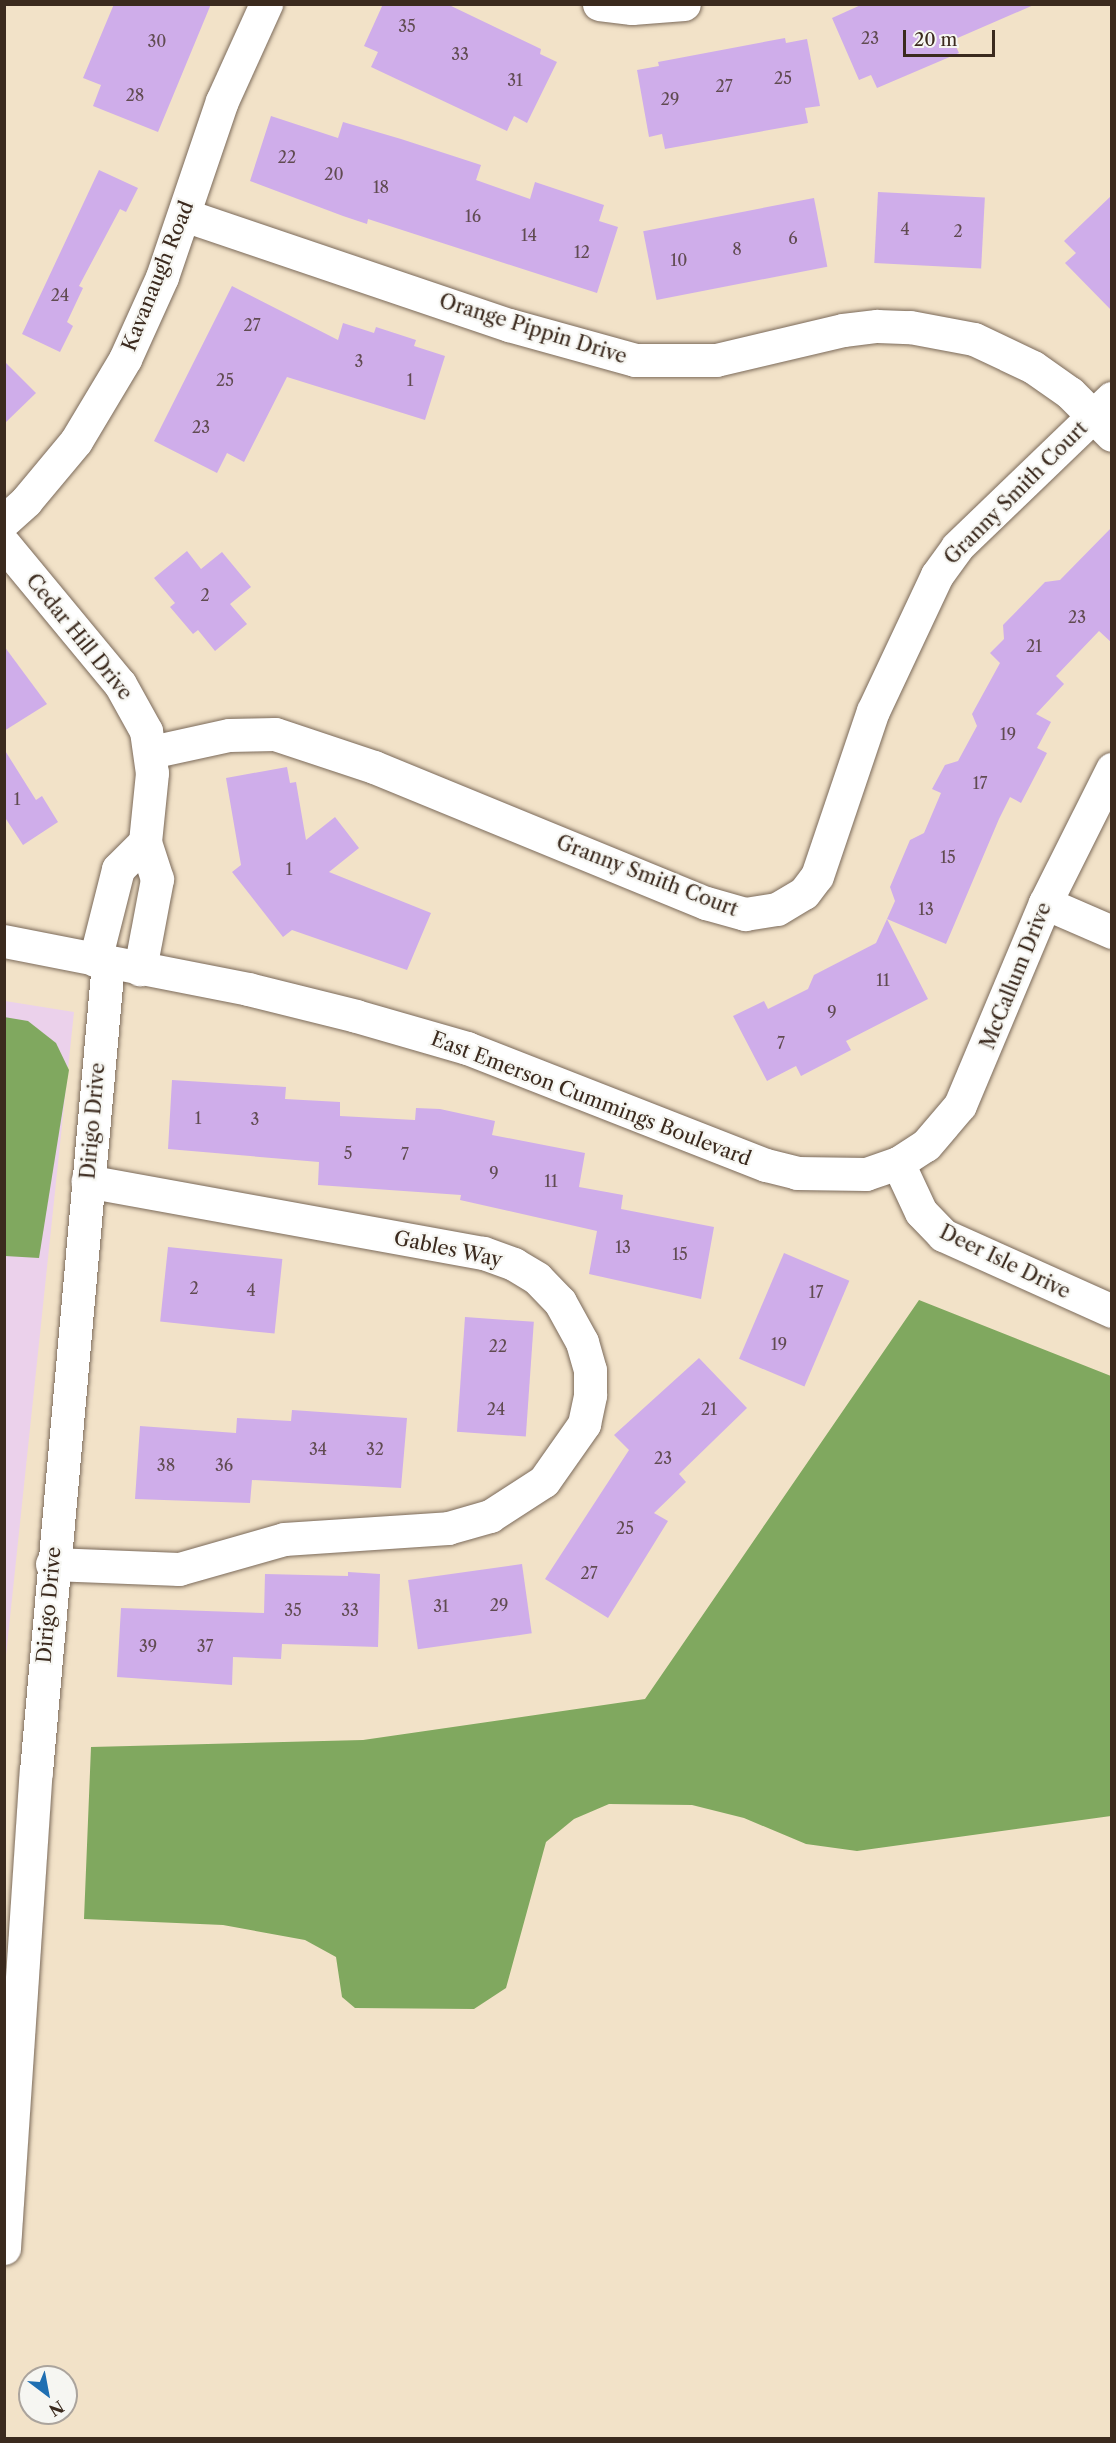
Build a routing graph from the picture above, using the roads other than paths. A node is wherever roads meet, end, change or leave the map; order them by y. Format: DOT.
graph roads {
  1 [pos="266,4"];
  2 [pos="600,4"];
  3 [pos="684,4"];
  4 [pos="184,215"];
  5 [pos="1106,416"];
  6 [pos="4,521"];
  7 [pos="4,544"];
  8 [pos="151,752"];
  9 [pos="1112,769"];
  10 [pos="145,842"];
  11 [pos="1045,903"];
  12 [pos="1112,932"];
  13 [pos="4,941"];
  14 [pos="101,961"];
  15 [pos="140,969"];
  16 [pos="898,1163"];
  17 [pos="87,1181"];
  18 [pos="1112,1311"];
  19 [pos="52,1564"];
  20 [pos="4,2248"];
  1 -- 4 [label="street, Kavanaugh Road"];
  2 -- 3 [label="street"];
  4 -- 5 [label="street, Orange Pippin Drive"];
  4 -- 6 [label="street, Kavanaugh Road"];
  5 -- 8 [label="street, Granny Smith Court"];
  7 -- 8 [label="street, Cedar Hill Drive"];
  8 -- 10 [label="street, Cedar Hill Drive"];
  9 -- 11 [label="street, McCallum Drive"];
  10 -- 14 [label="street"];
  10 -- 15 [label="street, Cedar Hill Drive"];
  11 -- 12 [label="street"];
  11 -- 16 [label="street, McCallum Drive"];
  13 -- 14 [label="street, East Emerson Cummings Boulevard"];
  14 -- 15 [label="street, East Emerson Cummings Boulevard"];
  14 -- 17 [label="street, Dirigo Drive"];
  15 -- 16 [label="street, East Emerson Cummings Boulevard"];
  16 -- 18 [label="street, Deer Isle Drive"];
  17 -- 19 [label="street, Dirigo Drive"];
  17 -- 19 [label="street, Gables Way"];
  19 -- 20 [label="street, Dirigo Drive"];
}
